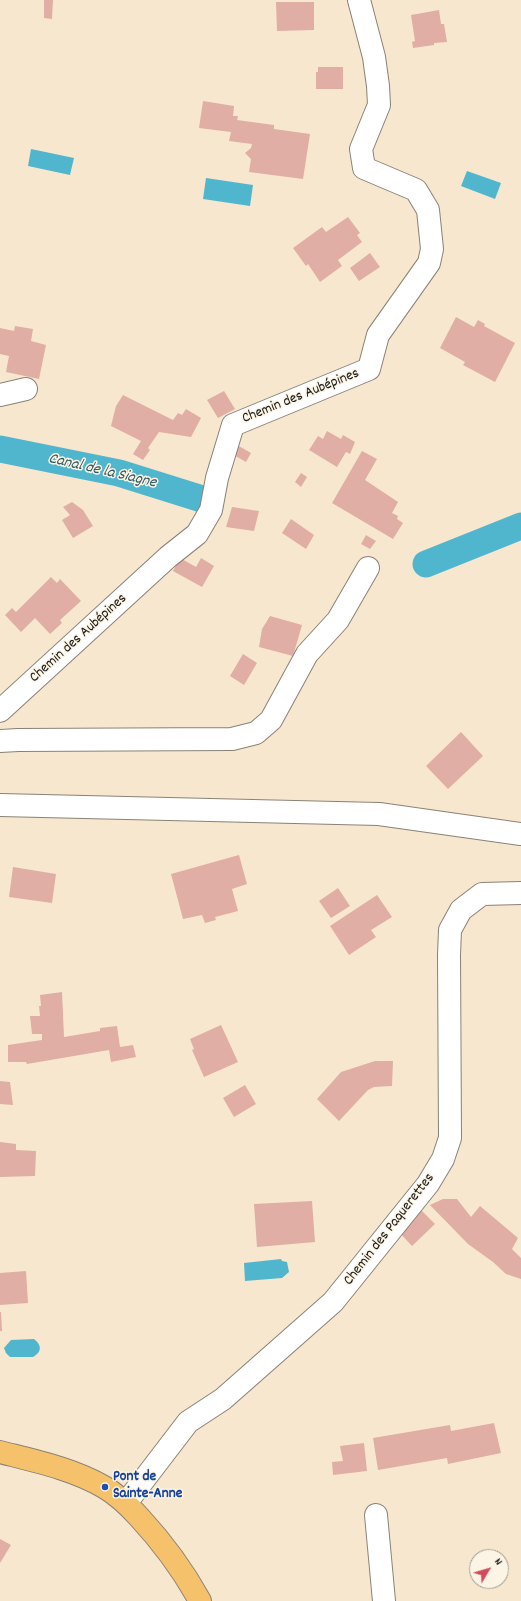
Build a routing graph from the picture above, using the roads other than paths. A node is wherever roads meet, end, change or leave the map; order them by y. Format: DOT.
graph roads {
  1 [pos="360,0"];
  2 [pos="26,389"];
  3 [pos="0,395"];
  4 [pos="368,568"];
  5 [pos="0,711"];
  6 [pos="0,741"];
  7 [pos="0,805"];
  8 [pos="521,834"];
  9 [pos="521,893"];
  10 [pos="0,1452"];
  11 [pos="126,1503"];
  12 [pos="376,1515"];
  13 [pos="200,1601"];
  14 [pos="384,1601"];
  1 -- 5 [label="street, Chemin des Aubépines"];
  2 -- 3 [label="street"];
  4 -- 6 [label="street"];
  7 -- 8 [label="street"];
  9 -- 11 [label="street, Chemin des Paquerettes"];
  10 -- 11 [label="main road"];
  11 -- 13 [label="main road"];
  12 -- 14 [label="street"];
}
